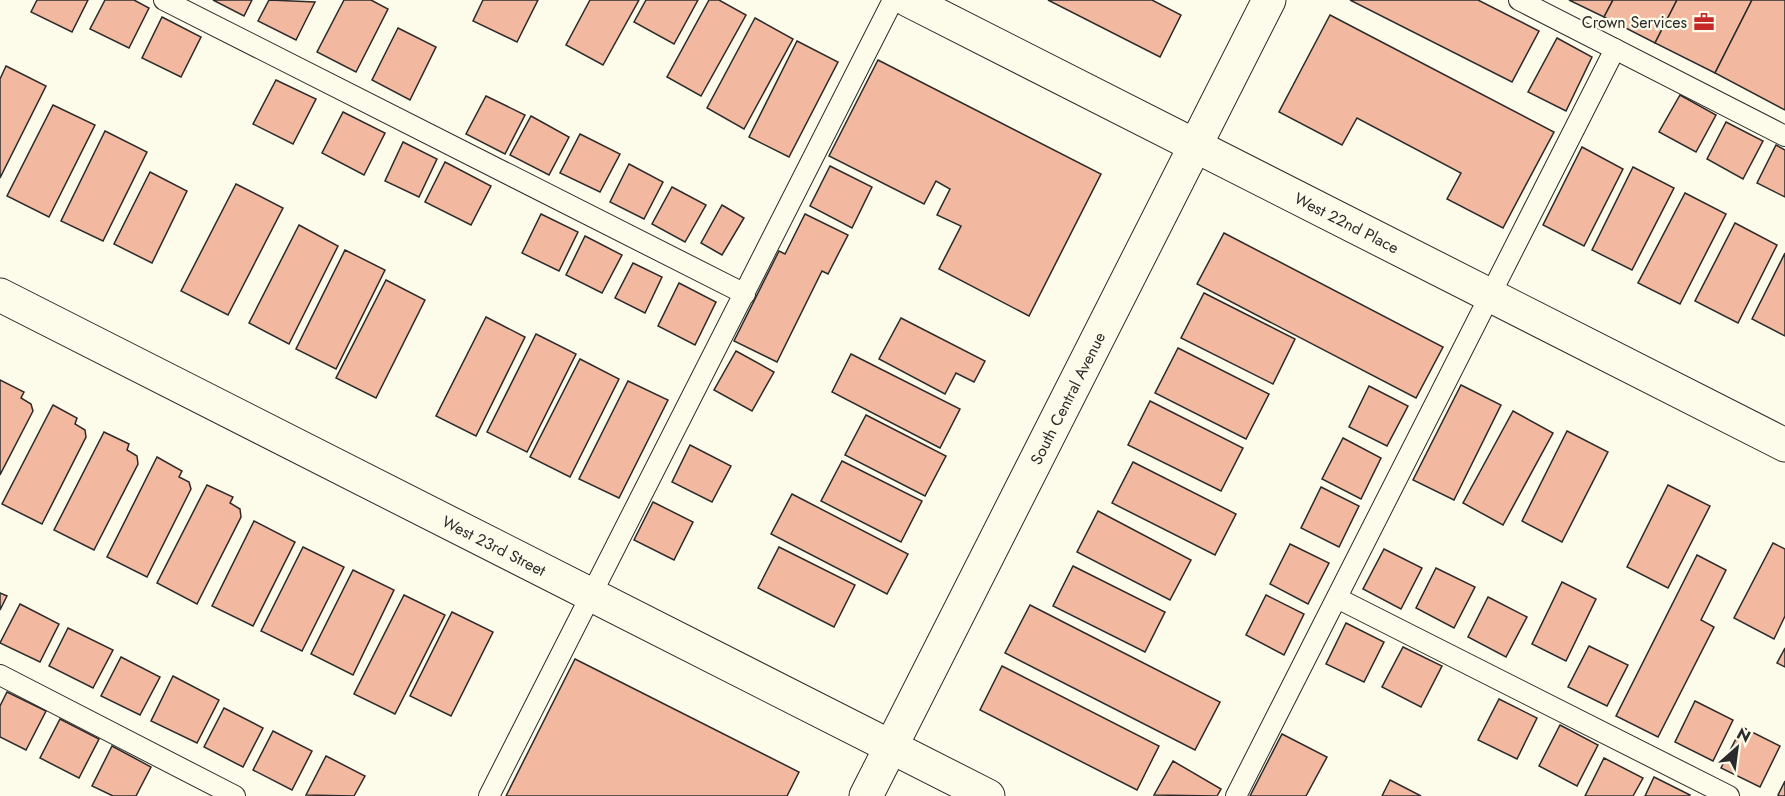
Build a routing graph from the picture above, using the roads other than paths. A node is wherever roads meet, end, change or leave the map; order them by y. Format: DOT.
graph roads {
  1 [pos="164,0"];
  2 [pos="893,0"];
  3 [pos="908,0"];
  4 [pos="1269,0"];
  5 [pos="1519,0"];
  6 [pos="1615,49"];
  7 [pos="1785,135"];
  8 [pos="1196,146"];
  9 [pos="745,294"];
  10 [pos="1491,295"];
  11 [pos="0,296"];
  12 [pos="1785,444"];
  13 [pos="591,595"];
  14 [pos="1337,598"];
  15 [pos="0,675"];
  16 [pos="891,747"];
  17 [pos="235,796"];
  18 [pos="489,796"];
  19 [pos="866,796"];
  20 [pos="988,796"];
  21 [pos="1236,796"];
  22 [pos="1729,796"];
  1 -- 9 [label="lane"];
  2 -- 9 [label="lane"];
  3 -- 8 [label="street, West 22nd Place"];
  4 -- 8 [label="street, South Central Avenue"];
  5 -- 6 [label="lane"];
  6 -- 7 [label="lane"];
  6 -- 10 [label="lane"];
  8 -- 10 [label="street, West 22nd Place"];
  8 -- 16 [label="street, South Central Avenue"];
  9 -- 13 [label="lane"];
  10 -- 12 [label="street, West 22nd Place"];
  10 -- 14 [label="lane"];
  11 -- 13 [label="street, West 23rd Street"];
  13 -- 16 [label="street, West 23rd Street"];
  13 -- 18 [label="lane"];
  14 -- 21 [label="lane"];
  14 -- 22 [label="lane"];
  15 -- 17 [label="lane"];
  16 -- 19 [label="street, South Central Avenue"];
  16 -- 20 [label="street, West 23rd Street"];
}
